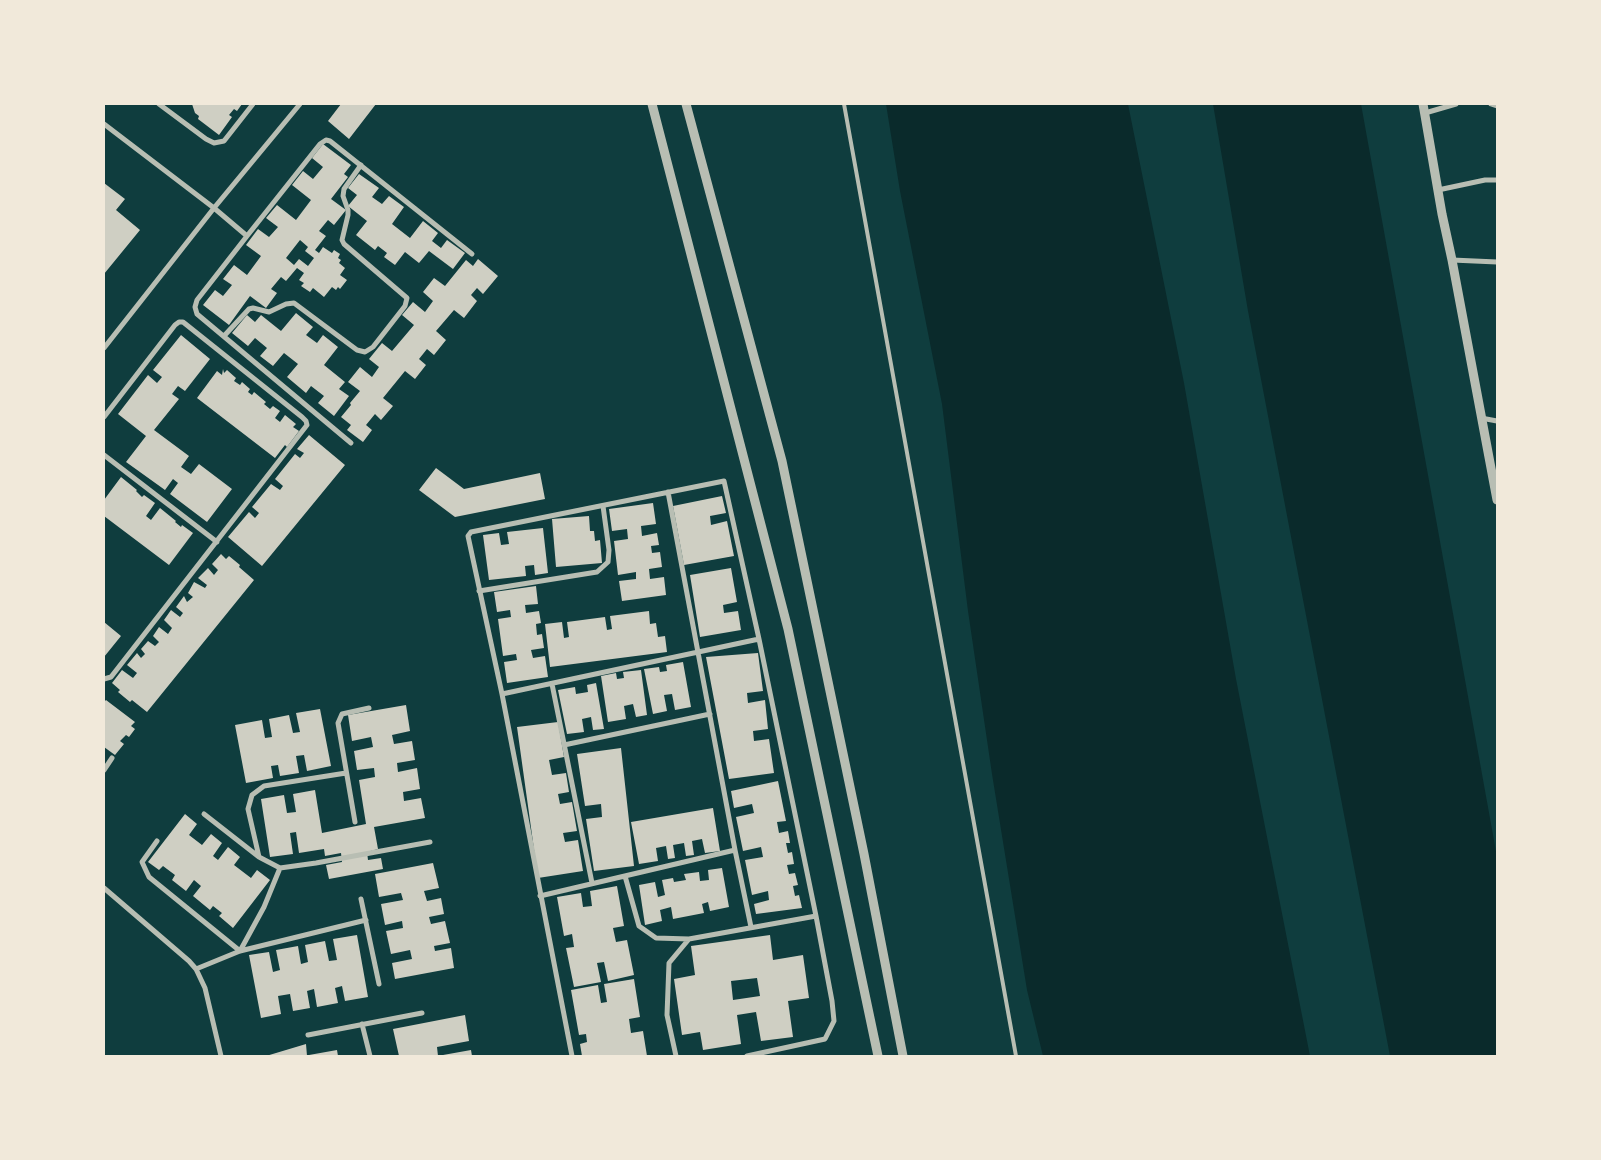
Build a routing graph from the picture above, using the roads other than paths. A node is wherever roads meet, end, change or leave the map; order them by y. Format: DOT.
graph roads {
  1 [pos="159,104"];
  2 [pos="253,104"];
  3 [pos="300,104"];
  4 [pos="652,104"];
  5 [pos="686,104"];
  6 [pos="844,104"];
  7 [pos="1456,104"];
  8 [pos="1491,104"];
  9 [pos="1497,106"];
  10 [pos="1424,108"];
  11 [pos="104,124"];
  12 [pos="361,165"];
  13 [pos="1497,180"];
  14 [pos="1438,190"];
  15 [pos="214,208"];
  16 [pos="247,236"];
  17 [pos="472,254"];
  18 [pos="1452,260"];
  19 [pos="1497,262"];
  20 [pos="224,336"];
  21 [pos="104,348"];
  22 [pos="104,417"];
  23 [pos="1482,418"];
  24 [pos="1497,421"];
  25 [pos="351,443"];
  26 [pos="104,455"];
  27 [pos="668,492"];
  28 [pos="1497,500"];
  29 [pos="603,506"];
  30 [pos="217,542"];
  31 [pos="480,591"];
  32 [pos="759,639"];
  33 [pos="699,653"];
  34 [pos="104,679"];
  35 [pos="552,684"];
  36 [pos="502,694"];
  37 [pos="369,708"];
  38 [pos="710,714"];
  39 [pos="564,745"];
  40 [pos="112,758"];
  41 [pos="106,762"];
  42 [pos="104,770"];
  43 [pos="346,773"];
  44 [pos="204,814"];
  45 [pos="356,822"];
  46 [pos="157,842"];
  47 [pos="430,842"];
  48 [pos="735,850"];
  49 [pos="259,858"];
  50 [pos="280,868"];
  51 [pos="625,876"];
  52 [pos="592,883"];
  53 [pos="104,888"];
  54 [pos="540,896"];
  55 [pos="361,899"];
  56 [pos="816,916"];
  57 [pos="366,920"];
  58 [pos="751,927"];
  59 [pos="689,939"];
  60 [pos="240,951"];
  61 [pos="196,969"];
  62 [pos="379,984"];
  63 [pos="422,1013"];
  64 [pos="362,1024"];
  65 [pos="308,1035"];
  66 [pos="221,1056"];
  67 [pos="370,1056"];
  68 [pos="572,1056"];
  69 [pos="676,1056"];
  70 [pos="747,1056"];
  71 [pos="878,1056"];
  72 [pos="903,1056"];
  73 [pos="1016,1056"];
  1 -- 2 [label="street"];
  3 -- 15 [label="street"];
  4 -- 71 [label="street"];
  5 -- 72 [label="street"];
  6 -- 73 [label="lane"];
  7 -- 10 [label="street"];
  8 -- 9 [label="street"];
  10 -- 14 [label="street"];
  11 -- 15 [label="street"];
  12 -- 16 [label="street"];
  12 -- 17 [label="street"];
  12 -- 20 [label="street"];
  13 -- 14 [label="street"];
  14 -- 18 [label="street"];
  15 -- 16 [label="street"];
  15 -- 21 [label="street"];
  16 -- 20 [label="street"];
  18 -- 19 [label="street"];
  18 -- 23 [label="street"];
  20 -- 25 [label="street"];
  22 -- 30 [label="street"];
  23 -- 24 [label="street"];
  23 -- 28 [label="street"];
  26 -- 30 [label="street"];
  27 -- 29 [label="street"];
  27 -- 32 [label="street"];
  27 -- 33 [label="street"];
  29 -- 31 [label="street"];
  29 -- 31 [label="street"];
  30 -- 34 [label="street"];
  31 -- 36 [label="street"];
  32 -- 33 [label="street"];
  32 -- 56 [label="street"];
  33 -- 35 [label="street"];
  33 -- 38 [label="street"];
  35 -- 36 [label="street"];
  35 -- 39 [label="street"];
  36 -- 54 [label="street"];
  37 -- 43 [label="street"];
  38 -- 39 [label="street"];
  38 -- 48 [label="street"];
  39 -- 52 [label="street"];
  40 -- 41 [label="street"];
  41 -- 42 [label="street"];
  43 -- 45 [label="street"];
  43 -- 49 [label="street"];
  44 -- 49 [label="street"];
  46 -- 60 [label="street"];
  47 -- 50 [label="street"];
  48 -- 51 [label="street"];
  48 -- 58 [label="street"];
  49 -- 50 [label="street"];
  50 -- 60 [label="street"];
  51 -- 52 [label="street"];
  51 -- 59 [label="street"];
  52 -- 54 [label="street"];
  53 -- 61 [label="street"];
  54 -- 68 [label="street"];
  55 -- 57 [label="street"];
  56 -- 58 [label="street"];
  56 -- 70 [label="street"];
  57 -- 60 [label="street"];
  57 -- 62 [label="street"];
  58 -- 59 [label="street"];
  59 -- 69 [label="street"];
  60 -- 61 [label="street"];
  61 -- 66 [label="street"];
  63 -- 64 [label="street"];
  64 -- 65 [label="street"];
  64 -- 67 [label="street"];
}
